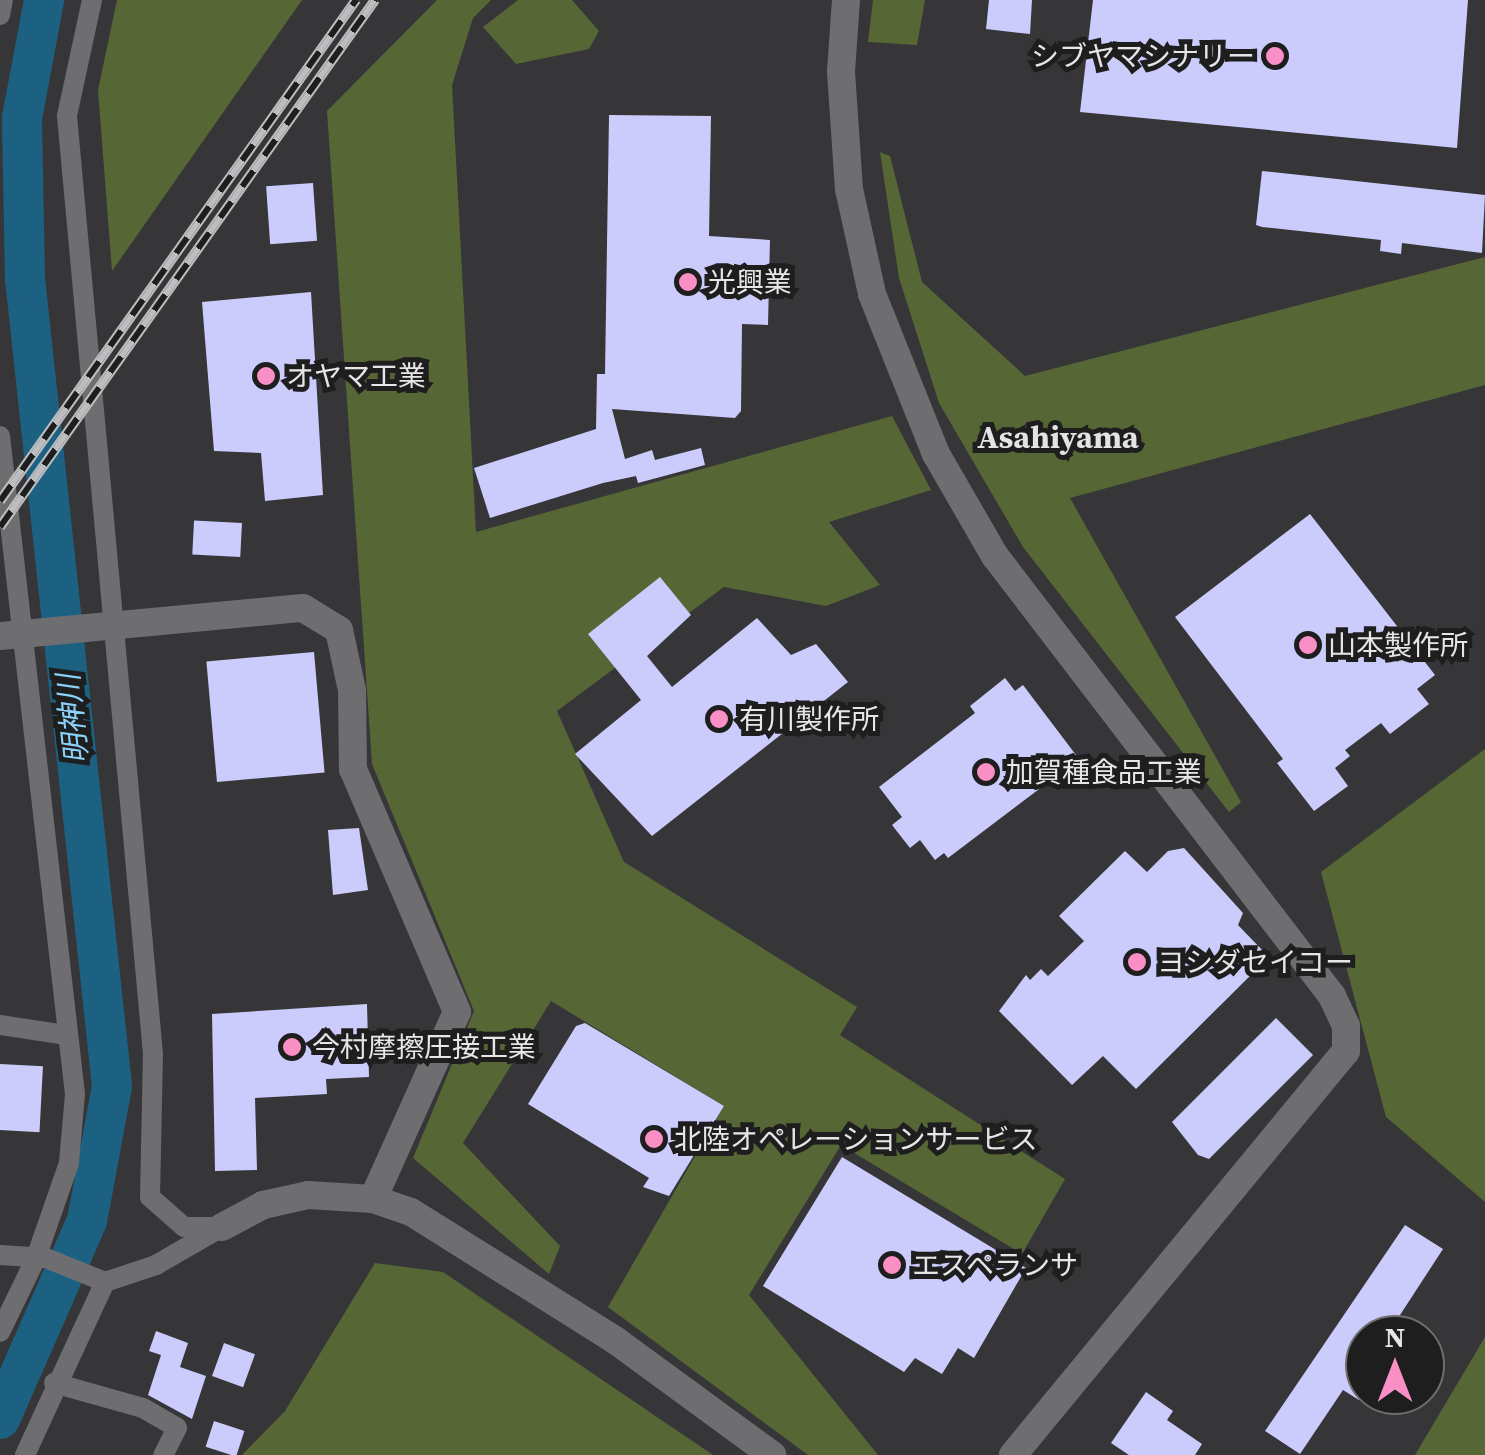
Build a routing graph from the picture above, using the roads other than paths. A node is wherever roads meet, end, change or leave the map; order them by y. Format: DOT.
graph roads {
  1 [pos="3,0"];
  2 [pos="92,0"];
  3 [pos="846,0"];
  4 [pos="0,15"];
  5 [pos="0,436"];
  6 [pos="0,446"];
  7 [pos="100,622"];
  8 [pos="19,631"];
  9 [pos="0,1025"];
  10 [pos="64,1034"];
  11 [pos="373,1199"];
  12 [pos="222,1227"];
  13 [pos="0,1255"];
  14 [pos="41,1258"];
  15 [pos="104,1282"];
  16 [pos="0,1332"];
  17 [pos="54,1382"];
  18 [pos="25,1455"];
  19 [pos="163,1455"];
  20 [pos="772,1455"];
  21 [pos="1013,1455"];
  1 -- 4 [label="street"];
  2 -- 7 [label="street"];
  3 -- 21 [label="street"];
  5 -- 6 [label="street"];
  6 -- 8 [label="street"];
  7 -- 8 [label="street"];
  7 -- 11 [label="street"];
  7 -- 12 [label="street"];
  8 -- 10 [label="street"];
  9 -- 10 [label="street"];
  10 -- 14 [label="street"];
  11 -- 12 [label="street"];
  11 -- 20 [label="street"];
  12 -- 15 [label="street"];
  13 -- 14 [label="street"];
  14 -- 15 [label="street"];
  14 -- 16 [label="street"];
  15 -- 17 [label="street"];
  17 -- 18 [label="street"];
  17 -- 19 [label="street"];
}
